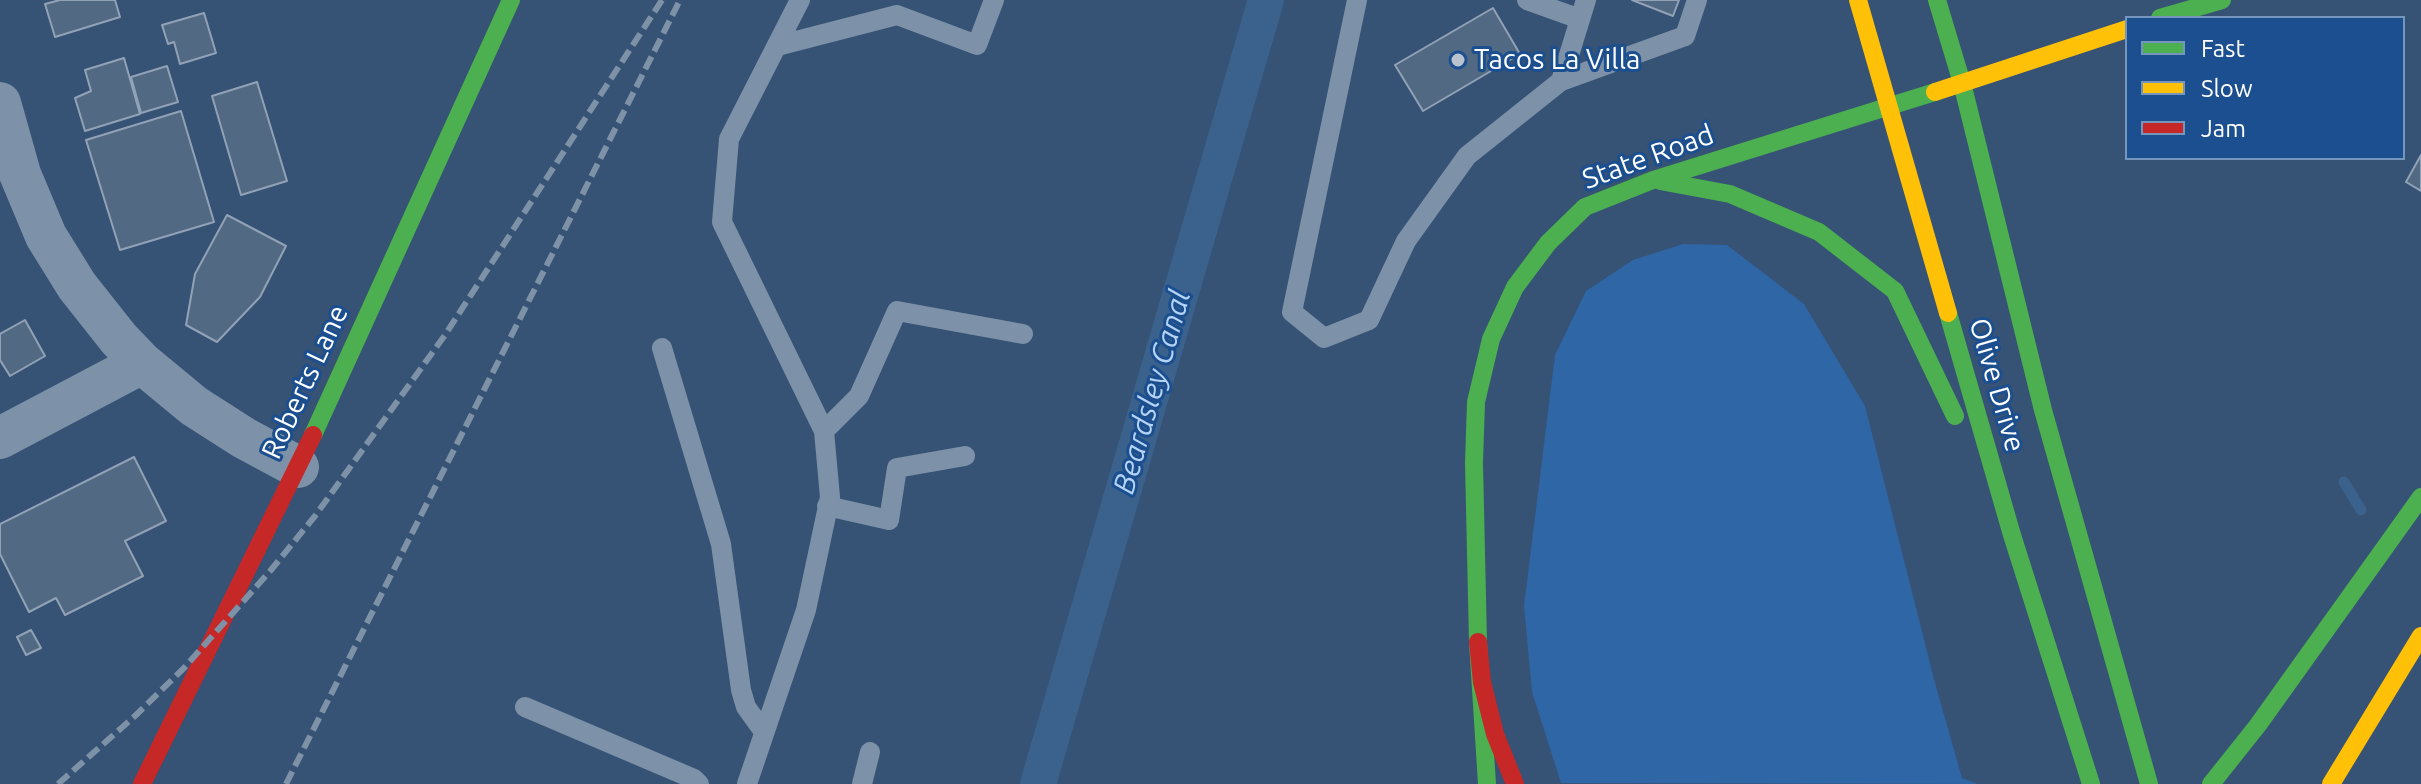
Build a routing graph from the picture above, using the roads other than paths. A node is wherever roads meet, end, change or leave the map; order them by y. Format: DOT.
graph roads {
  1 [pos="511,0"];
  2 [pos="800,0"];
  3 [pos="994,0"];
  4 [pos="1357,0"];
  5 [pos="1527,0"];
  6 [pos="1697,0"];
  7 [pos="1858,0"];
  8 [pos="1937,0"];
  9 [pos="2222,0"];
  10 [pos="1583,10"];
  11 [pos="2167,16"];
  12 [pos="2125,30"];
  13 [pos="777,46"];
  14 [pos="1561,81"];
  15 [pos="1962,83"];
  16 [pos="0,103"];
  17 [pos="1887,108"];
  18 [pos="1653,180"];
  19 [pos="1023,334"];
  20 [pos="662,348"];
  21 [pos="142,363"];
  22 [pos="824,431"];
  23 [pos="0,438"];
  24 [pos="965,456"];
  25 [pos="298,467"];
  26 [pos="2421,497"];
  27 [pos="827,506"];
  28 [pos="2012,535"];
  29 [pos="2421,636"];
  30 [pos="1478,642"];
  31 [pos="525,707"];
  32 [pos="764,732"];
  33 [pos="870,752"];
  34 [pos="142,784"];
  35 [pos="699,784"];
  36 [pos="747,784"];
  37 [pos="862,784"];
  38 [pos="1487,784"];
  39 [pos="1515,784"];
  40 [pos="2091,784"];
  41 [pos="2149,784"];
  42 [pos="2211,784"];
  43 [pos="2331,784"];
  1 -- 25 [label="main road, Roberts Lane"];
  2 -- 13 [label="lane"];
  3 -- 13 [label="lane"];
  4 -- 14 [label="lane"];
  5 -- 10 [label="lane"];
  6 -- 14 [label="lane"];
  7 -- 17 [label="main road, Olive Drive"];
  8 -- 15 [label="main road, Olive Drive"];
  9 -- 11 [label="main road"];
  10 -- 14 [label="lane"];
  12 -- 15 [label="main road, State Road"];
  13 -- 22 [label="lane"];
  15 -- 17 [label="main road, State Road"];
  15 -- 41 [label="main road, Olive Drive"];
  16 -- 21 [label="street"];
  17 -- 18 [label="main road, State Road"];
  17 -- 28 [label="main road, Olive Drive"];
  18 -- 28 [label="main road"];
  18 -- 30 [label="main road, State Road"];
  19 -- 22 [label="lane"];
  20 -- 32 [label="lane"];
  21 -- 23 [label="street"];
  21 -- 25 [label="street"];
  22 -- 27 [label="lane"];
  24 -- 27 [label="lane"];
  25 -- 34 [label="main road, Roberts Lane"];
  26 -- 42 [label="main road"];
  27 -- 32 [label="lane"];
  28 -- 40 [label="main road, Olive Drive"];
  29 -- 43 [label="main road"];
  30 -- 38 [label="main road, State Road"];
  30 -- 39 [label="main road"];
  31 -- 35 [label="lane"];
  32 -- 36 [label="lane"];
  33 -- 37 [label="lane"];
}
